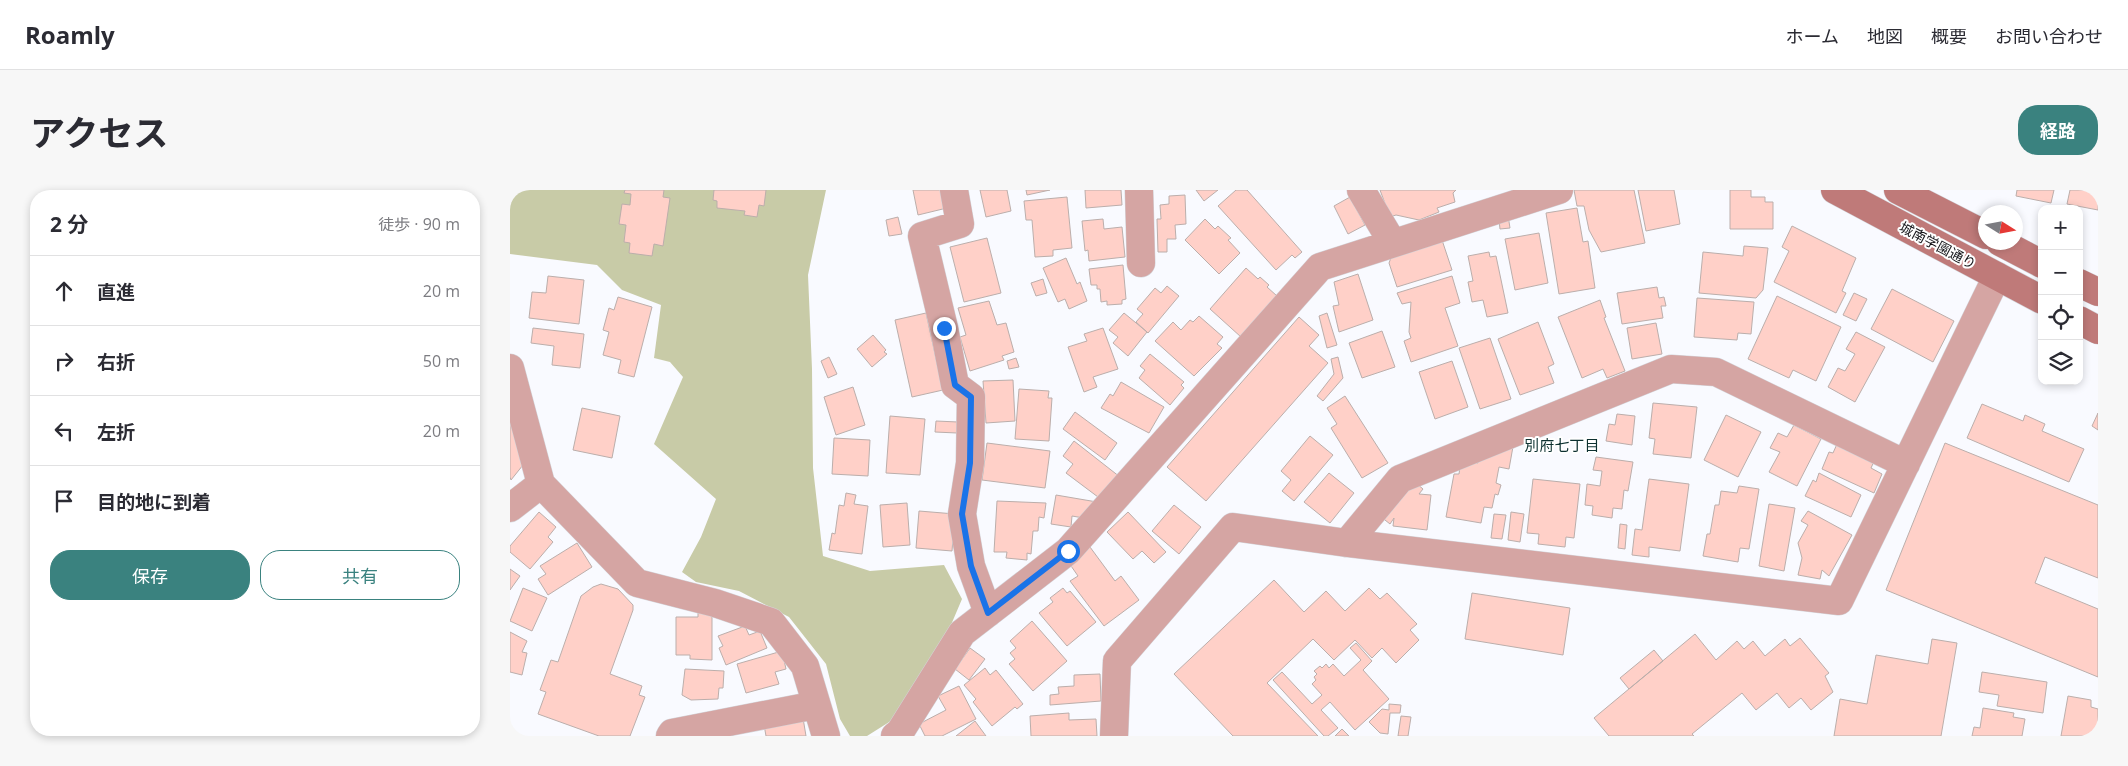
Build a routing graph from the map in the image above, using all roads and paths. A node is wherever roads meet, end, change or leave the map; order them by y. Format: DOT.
graph roads {
  1 [pos="954,190"];
  2 [pos="1139,190"];
  3 [pos="1361,190"];
  4 [pos="1558,190"];
  5 [pos="1898,190"];
  6 [pos="1837,191"];
  7 [pos="1978,231"];
  8 [pos="1392,242"];
  9 [pos="2015,250"];
  10 [pos="2038,262"];
  11 [pos="1141,263"];
  12 [pos="1997,276"];
  13 [pos="2083,284"];
  14 [pos="2098,292"];
  15 [pos="2038,298"];
  16 [pos="2083,322"];
  17 [pos="2098,330"];
  18 [pos="510,368"];
  19 [pos="1906,464"];
  20 [pos="541,484"];
  21 [pos="510,508"];
  22 [pos="1347,543"];
  23 [pos="988,613"];
  24 [pos="816,705"];
  25 [pos="670,736"];
  26 [pos="826,736"];
  27 [pos="895,736"];
  28 [pos="1114,736"];
  1 -- 23 [label="street"];
  2 -- 11 [label="street"];
  3 -- 8 [label="street"];
  4 -- 8 [label="street"];
  5 -- 7 [label="street"];
  6 -- 12 [label="street, 城南学園通り"];
  8 -- 23 [label="street"];
  9 -- 10 [label="street"];
  12 -- 15 [label="street, 城南学園通り"];
  12 -- 19 [label="street"];
  13 -- 14 [label="street"];
  16 -- 17 [label="street"];
  18 -- 20 [label="street"];
  19 -- 22 [label="street"];
  19 -- 22 [label="street"];
  20 -- 21 [label="street"];
  20 -- 24 [label="street"];
  22 -- 28 [label="street"];
  23 -- 27 [label="street"];
  24 -- 25 [label="street"];
  24 -- 26 [label="street"];
}
